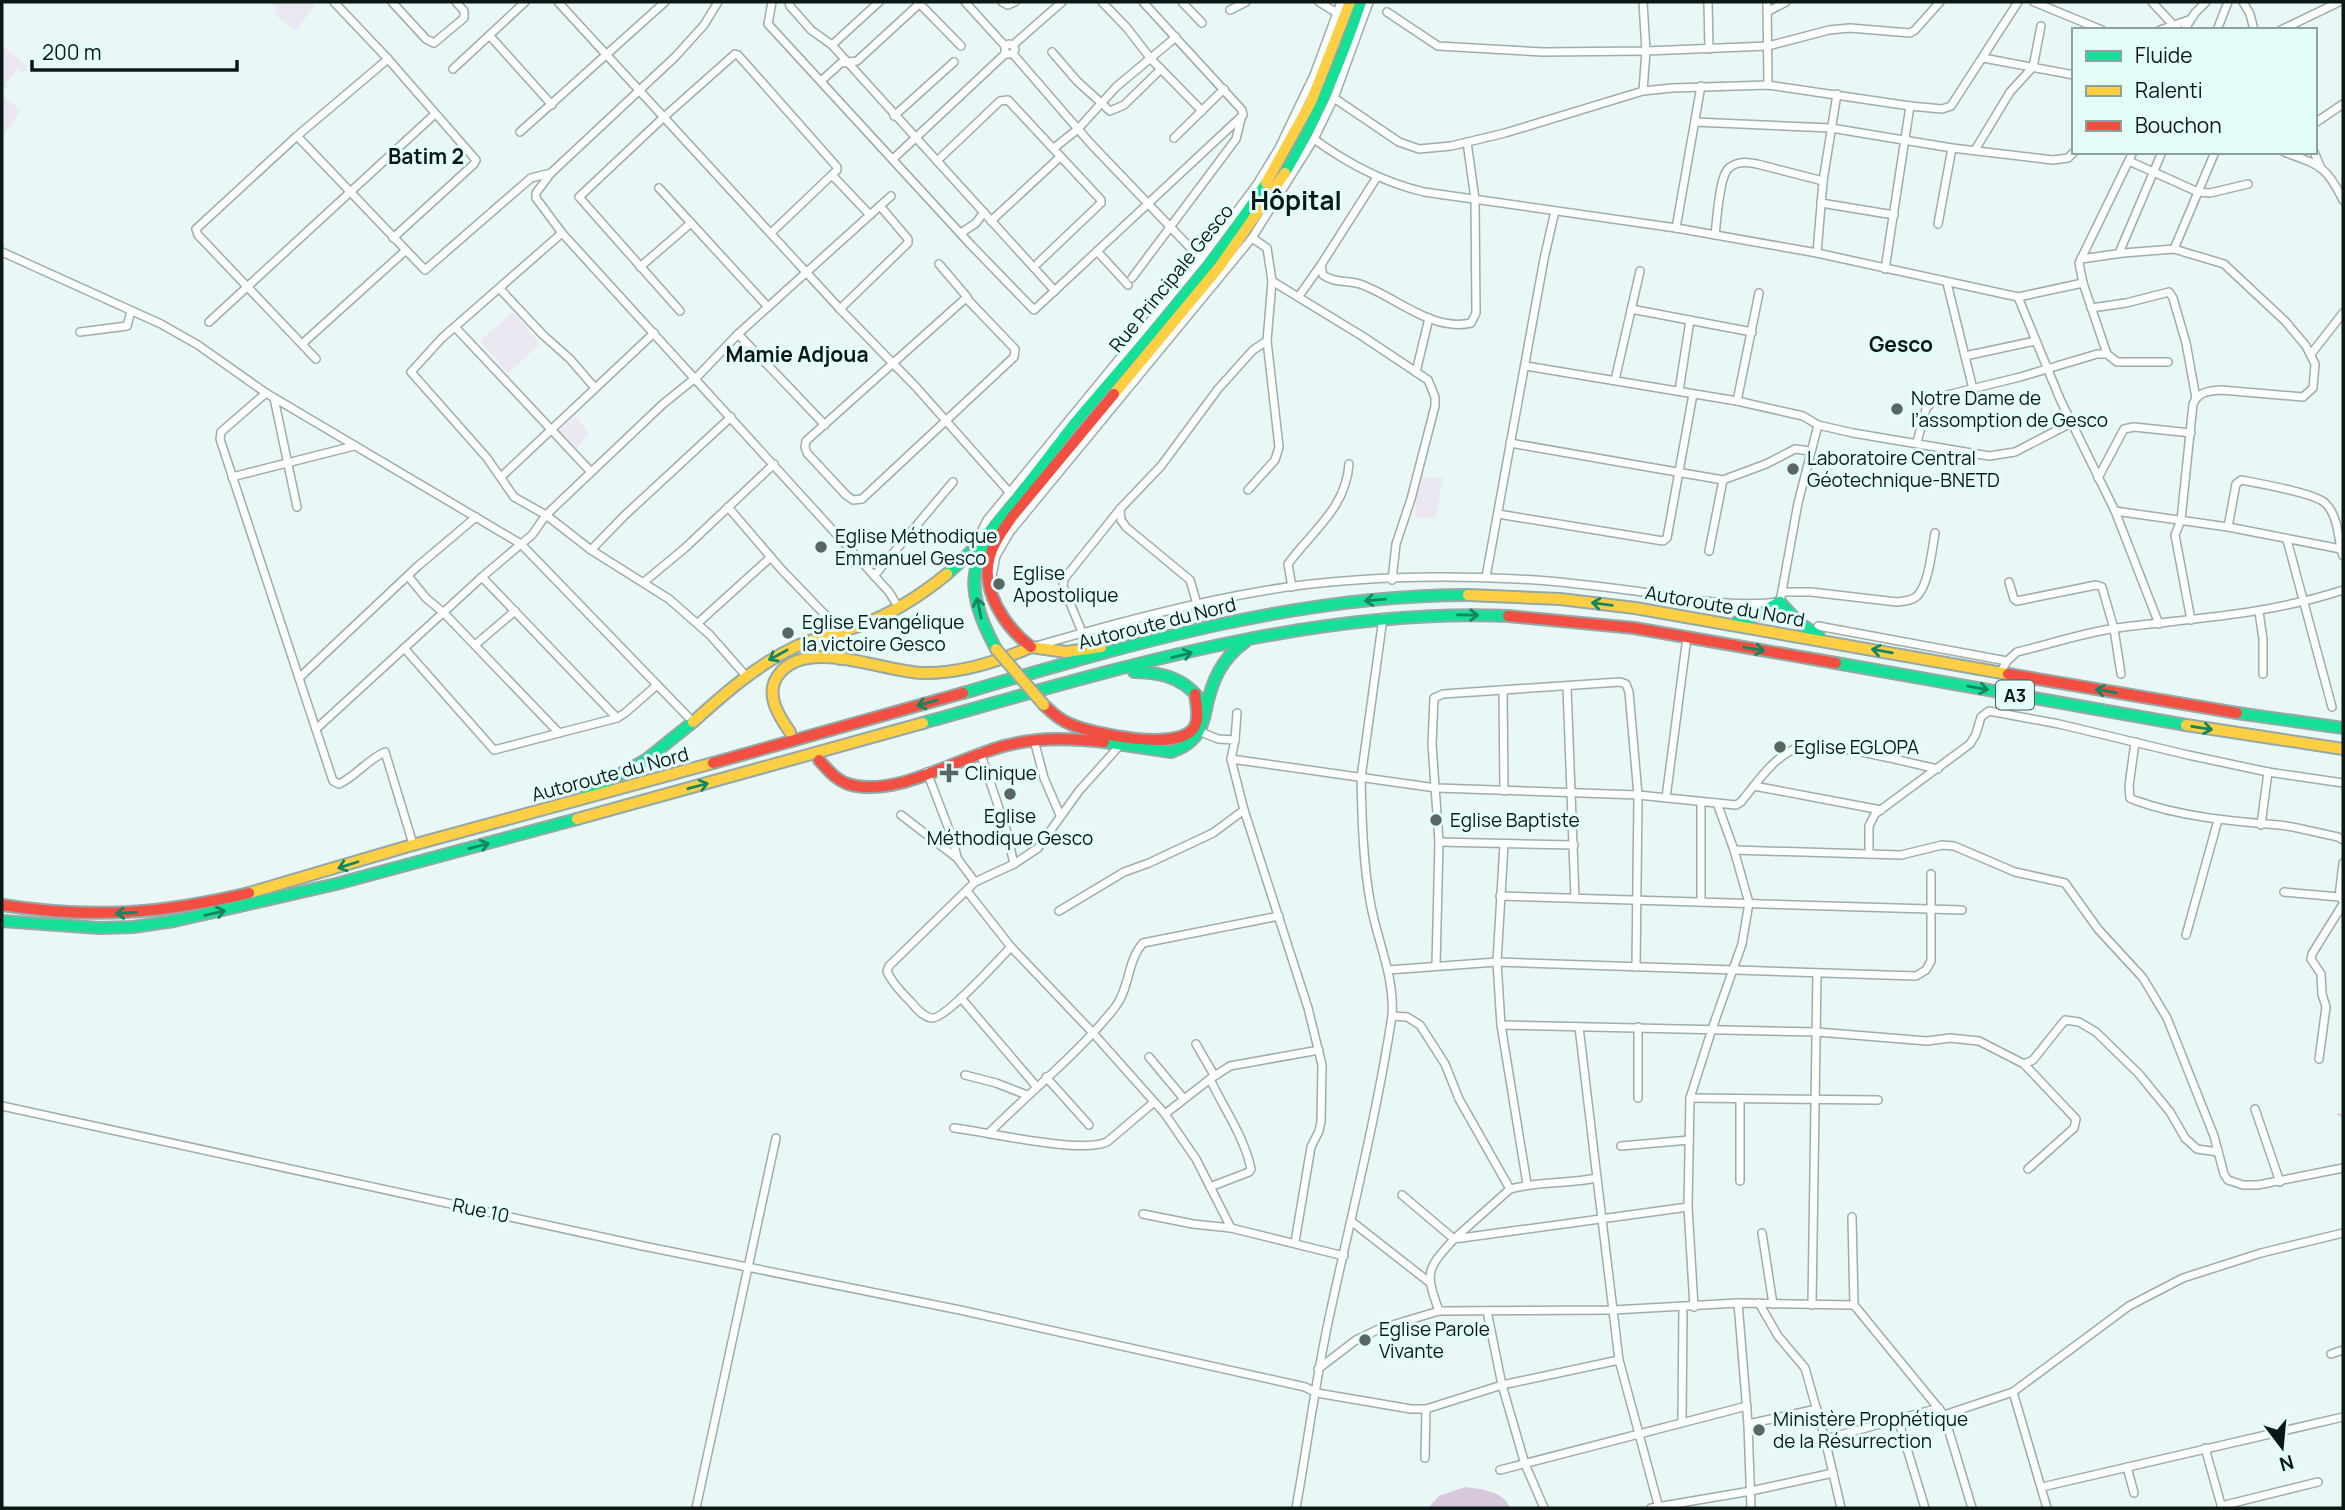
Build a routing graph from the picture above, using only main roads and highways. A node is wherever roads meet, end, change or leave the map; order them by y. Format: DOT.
graph roads {
  1 [pos="1350,2"];
  2 [pos="1361,2"];
  3 [pos="1030,497"];
  4 [pos="1728,624"];
  5 [pos="1198,629"];
  6 [pos="842,631"];
  7 [pos="1254,637"];
  8 [pos="1832,642"];
  9 [pos="1031,647"];
  10 [pos="840,659"];
  11 [pos="1092,677"];
  12 [pos="1194,690"];
  13 [pos="1206,709"];
  14 [pos="2343,728"];
  15 [pos="790,732"];
  16 [pos="2343,749"];
  17 [pos="819,761"];
  18 [pos="555,807"];
  19 [pos="2,905"];
  20 [pos="2,921"];
  1 -- 6 [label="main road, Rue Principale Gesco"];
  2 -- 3 [label="main road, Rue Principale Gesco"];
  3 -- 9 [label="main road"];
  12 -- 3 [label="main road, one-way, bridge"];
  4 -- 5 [label="main road, Autoroute du Nord / A3, one-way"];
  4 -- 8 [label="main road, Autoroute du Nord / A3"];
  4 -- 8 [label="main road"];
  5 -- 9 [label="main road"];
  5 -- 18 [label="main road, Autoroute du Nord, one-way"];
  6 -- 10 [label="main road"];
  6 -- 18 [label="main road, Rue Principale Gesco, one-way"];
  11 -- 7 [label="main road, Autoroute du Nord, one-way"];
  7 -- 13 [label="main road"];
  7 -- 16 [label="main road, Autoroute du Nord / A3, one-way"];
  14 -- 8 [label="main road, Autoroute du Nord / A3, one-way"];
  9 -- 10 [label="main road"];
  10 -- 15 [label="main road"];
  11 -- 12 [label="main road"];
  20 -- 11 [label="main road, Autoroute du Nord, one-way"];
  12 -- 13 [label="main road"];
  13 -- 17 [label="main road"];
  18 -- 19 [label="main road, Autoroute du Nord, one-way"];
}
